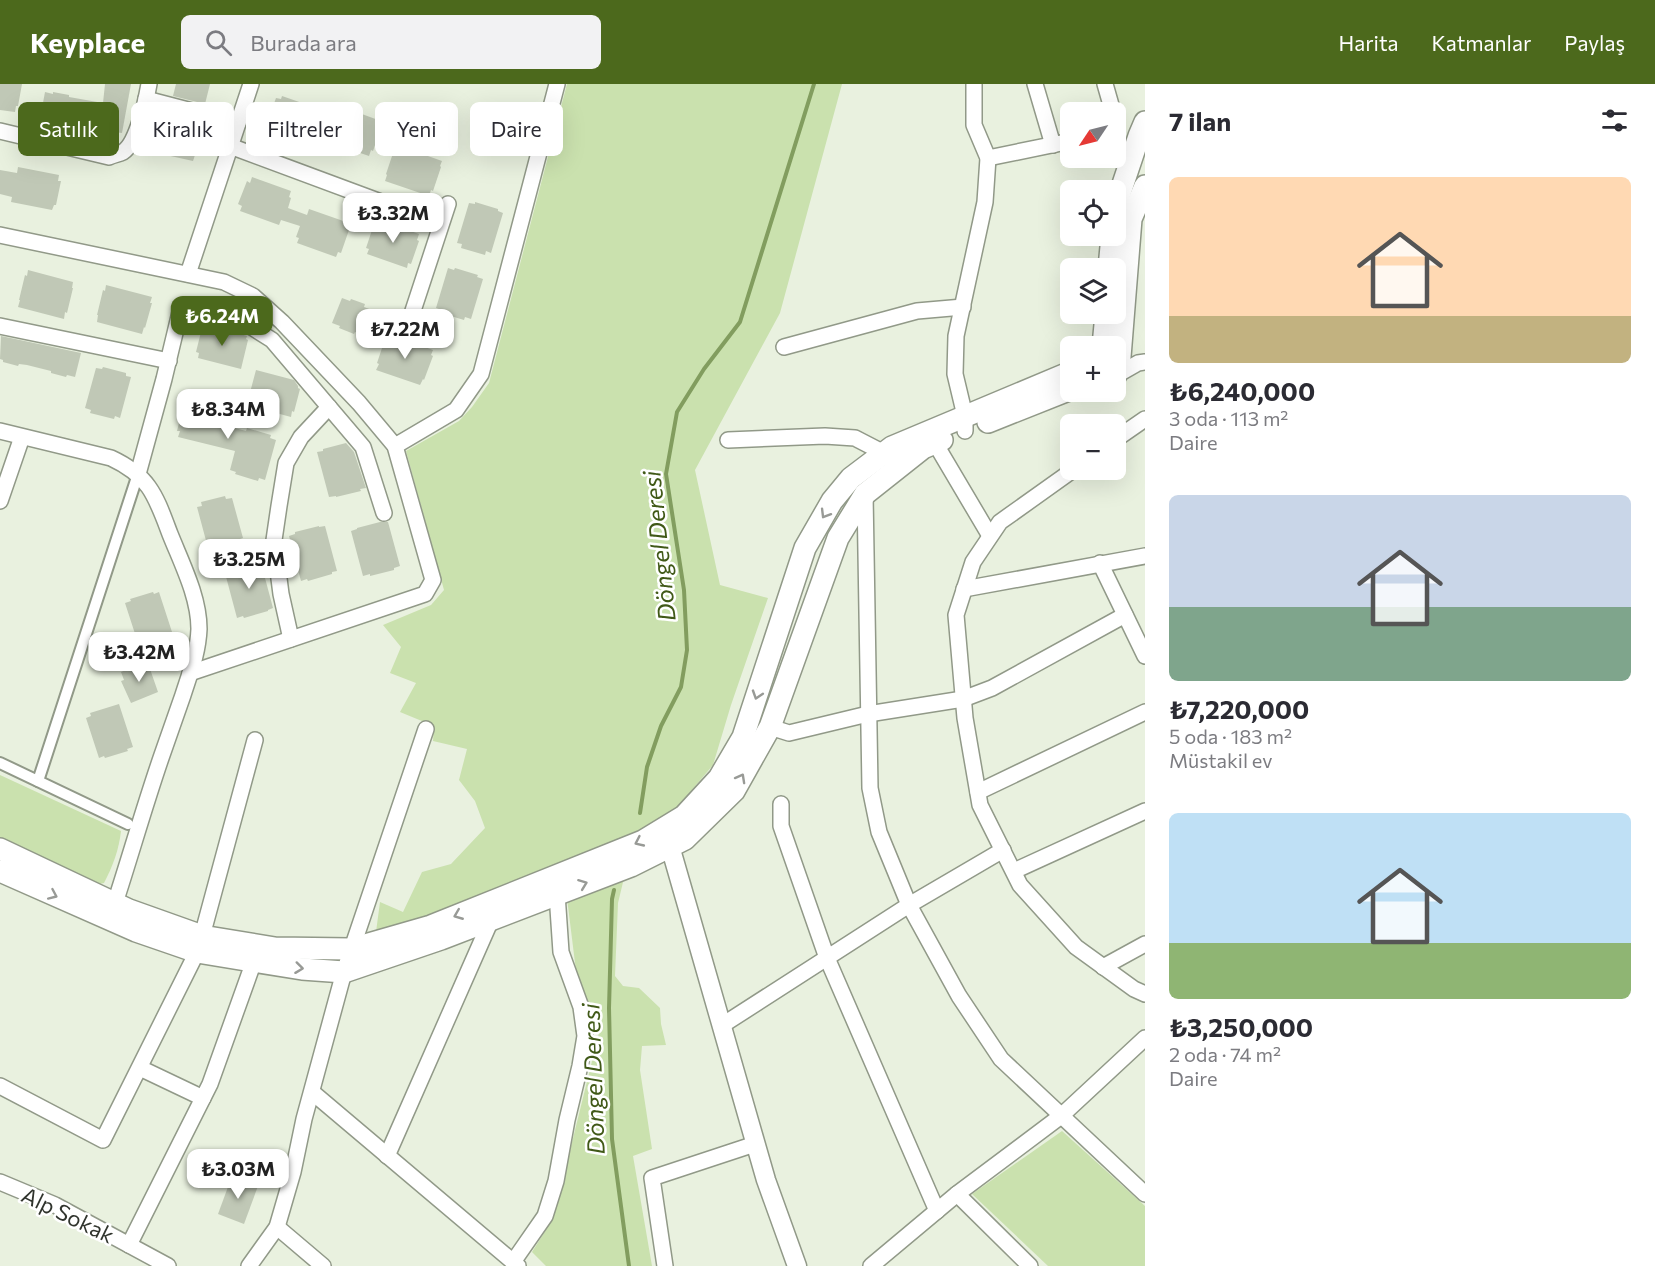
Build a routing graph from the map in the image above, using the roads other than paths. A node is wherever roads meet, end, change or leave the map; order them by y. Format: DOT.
graph roads {
  1 [pos="251,84"];
  2 [pos="557,84"];
  3 [pos="974,84"];
  4 [pos="1035,84"];
  5 [pos="1105,84"];
  6 [pos="148,92"];
  7 [pos="1110,102"];
  8 [pos="1145,122"];
  9 [pos="238,123"];
  10 [pos="0,131"];
  11 [pos="234,134"];
  12 [pos="1060,143"];
  13 [pos="1053,145"];
  14 [pos="234,147"];
  15 [pos="227,156"];
  16 [pos="988,158"];
  17 [pos="1124,180"];
  18 [pos="1145,186"];
  19 [pos="448,204"];
  20 [pos="440,224"];
  21 [pos="0,234"];
  22 [pos="188,273"];
  23 [pos="963,307"];
  24 [pos="0,326"];
  25 [pos="407,329"];
  26 [pos="1124,336"];
  27 [pos="784,347"];
  28 [pos="168,361"];
  29 [pos="1060,377"];
  30 [pos="1060,393"];
  31 [pos="329,407"];
  32 [pos="1145,419"];
  33 [pos="965,423"];
  34 [pos="0,431"];
  35 [pos="1126,433"];
  36 [pos="22,437"];
  37 [pos="728,440"];
  38 [pos="935,443"];
  39 [pos="395,446"];
  40 [pos="884,453"];
  41 [pos="138,474"];
  42 [pos="851,478"];
  43 [pos="1060,479"];
  44 [pos="865,494"];
  45 [pos="0,501"];
  46 [pos="384,513"];
  47 [pos="990,536"];
  48 [pos="1145,556"];
  49 [pos="1100,563"];
  50 [pos="964,588"];
  51 [pos="1125,615"];
  52 [pos="291,639"];
  53 [pos="1145,656"];
  54 [pos="190,673"];
  55 [pos="963,699"];
  56 [pos="1145,712"];
  57 [pos="868,714"];
  58 [pos="770,727"];
  59 [pos="426,729"];
  60 [pos="255,740"];
  61 [pos="0,763"];
  62 [pos="38,781"];
  63 [pos="978,792"];
  64 [pos="781,804"];
  65 [pos="1145,811"];
  66 [pos="128,824"];
  67 [pos="668,837"];
  68 [pos="0,849"];
  69 [pos="1003,850"];
  70 [pos="0,871"];
  71 [pos="1014,871"];
  72 [pos="557,894"];
  73 [pos="909,905"];
  74 [pos="111,911"];
  75 [pos="491,920"];
  76 [pos="200,944"];
  77 [pos="1145,944"];
  78 [pos="351,949"];
  79 [pos="827,958"];
  80 [pos="254,961"];
  81 [pos="1103,967"];
  82 [pos="344,972"];
  83 [pos="1145,994"];
  84 [pos="721,1026"];
  85 [pos="1145,1038"];
  86 [pos="140,1068"];
  87 [pos="0,1086"];
  88 [pos="312,1092"];
  89 [pos="203,1098"];
  90 [pos="1061,1116"];
  91 [pos="755,1144"];
  92 [pos="387,1156"];
  93 [pos="0,1182"];
  94 [pos="957,1194"];
  95 [pos="1145,1194"];
  96 [pos="938,1211"];
  97 [pos="277,1227"];
  98 [pos="129,1245"];
  99 [pos="506,1262"];
  100 [pos="168,1266"];
  101 [pos="249,1266"];
  102 [pos="323,1266"];
  103 [pos="665,1266"];
  104 [pos="796,1266"];
  105 [pos="871,1266"];
  106 [pos="1030,1266"];
  1 -- 9 [label="street"];
  2 -- 39 [label="street"];
  3 -- 16 [label="street"];
  4 -- 13 [label="street"];
  5 -- 7 [label="street"];
  6 -- 9 [label="street"];
  6 -- 10 [label="street"];
  8 -- 17 [label="main road"];
  9 -- 11 [label="street"];
  12 -- 13 [label="street"];
  13 -- 16 [label="street"];
  14 -- 20 [label="street"];
  15 -- 22 [label="street"];
  16 -- 23 [label="street"];
  18 -- 26 [label="main road"];
  19 -- 20 [label="street"];
  20 -- 25 [label="street"];
  21 -- 22 [label="street"];
  22 -- 39 [label="street"];
  23 -- 27 [label="street"];
  23 -- 33 [label="street"];
  24 -- 28 [label="street"];
  28 -- 31 [label="street"];
  28 -- 41 [label="street"];
  29 -- 33 [label="main road"];
  30 -- 33 [label="main road"];
  31 -- 46 [label="street"];
  31 -- 52 [label="street"];
  32 -- 35 [label="street"];
  33 -- 38 [label="main road"];
  33 -- 40 [label="main road"];
  34 -- 36 [label="street"];
  36 -- 41 [label="street"];
  36 -- 45 [label="street"];
  37 -- 40 [label="street"];
  38 -- 44 [label="main road"];
  38 -- 47 [label="street"];
  39 -- 52 [label="street"];
  40 -- 42 [label="main road"];
  41 -- 54 [label="street"];
  41 -- 62 [label="street"];
  42 -- 44 [label="street"];
  42 -- 67 [label="main road, one-way"];
  43 -- 47 [label="street"];
  44 -- 57 [label="street"];
  44 -- 58 [label="main road"];
  47 -- 50 [label="street"];
  48 -- 49 [label="street"];
  49 -- 50 [label="street"];
  49 -- 51 [label="street"];
  50 -- 55 [label="street"];
  51 -- 53 [label="street"];
  51 -- 55 [label="street"];
  52 -- 54 [label="street"];
  54 -- 74 [label="street"];
  55 -- 57 [label="street"];
  55 -- 63 [label="street"];
  56 -- 63 [label="street"];
  57 -- 58 [label="street"];
  57 -- 73 [label="street"];
  67 -- 58 [label="main road, one-way"];
  59 -- 78 [label="street"];
  60 -- 76 [label="street"];
  61 -- 62 [label="street"];
  62 -- 66 [label="street"];
  63 -- 69 [label="street"];
  64 -- 79 [label="street"];
  65 -- 71 [label="street"];
  72 -- 67 [label="main road, one-way"];
  67 -- 78 [label="main road, one-way"];
  67 -- 84 [label="street"];
  68 -- 74 [label="main road"];
  69 -- 71 [label="street"];
  69 -- 73 [label="street"];
  70 -- 74 [label="main road, one-way"];
  71 -- 81 [label="street"];
  72 -- 75 [label="main road"];
  72 -- 99 [label="street"];
  73 -- 79 [label="street"];
  73 -- 90 [label="street"];
  74 -- 76 [label="main road"];
  75 -- 82 [label="main road"];
  75 -- 92 [label="street"];
  76 -- 78 [label="main road"];
  76 -- 80 [label="main road"];
  76 -- 86 [label="street"];
  77 -- 81 [label="street"];
  78 -- 82 [label="street"];
  79 -- 84 [label="street"];
  79 -- 96 [label="street"];
  80 -- 82 [label="main road, one-way"];
  80 -- 89 [label="street"];
  81 -- 83 [label="street"];
  82 -- 88 [label="street"];
  84 -- 91 [label="street"];
  85 -- 90 [label="street"];
  86 -- 87 [label="street"];
  86 -- 89 [label="street"];
  88 -- 92 [label="street"];
  88 -- 97 [label="street"];
  89 -- 98 [label="street"];
  90 -- 94 [label="street"];
  90 -- 95 [label="street"];
  91 -- 103 [label="street"];
  91 -- 104 [label="street"];
  92 -- 99 [label="street"];
  93 -- 98 [label="street, Alp Sokak"];
  94 -- 96 [label="street"];
  94 -- 106 [label="street"];
  96 -- 105 [label="street"];
  97 -- 101 [label="street"];
  97 -- 102 [label="street"];
  98 -- 100 [label="street, Alp Sokak"];
}
